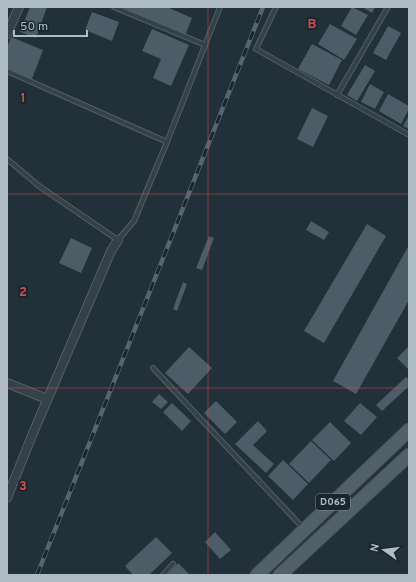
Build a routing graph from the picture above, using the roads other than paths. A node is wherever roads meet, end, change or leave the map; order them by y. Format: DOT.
graph roads {
  1 [pos="18,7"];
  2 [pos="114,7"];
  3 [pos="220,7"];
  4 [pos="276,7"];
  5 [pos="388,7"];
  6 [pos="7,34"];
  7 [pos="205,45"];
  8 [pos="7,71"];
  9 [pos="336,95"];
  10 [pos="409,135"];
  11 [pos="167,142"];
  12 [pos="7,159"];
  13 [pos="118,240"];
  14 [pos="153,368"];
  15 [pos="7,384"];
  16 [pos="48,398"];
  17 [pos="404,434"];
  18 [pos="409,450"];
  19 [pos="409,455"];
  20 [pos="338,497"];
  21 [pos="7,498"];
  22 [pos="349,510"];
  23 [pos="304,529"];
  24 [pos="173,564"];
  25 [pos="163,575"];
  26 [pos="257,575"];
  27 [pos="280,575"];
  1 -- 6 [label="street"];
  2 -- 7 [label="lane"];
  3 -- 7 [label="lane"];
  4 -- 9 [label="lane"];
  5 -- 9 [label="lane"];
  7 -- 11 [label="lane"];
  8 -- 11 [label="lane"];
  9 -- 10 [label="lane"];
  11 -- 13 [label="lane"];
  12 -- 13 [label="lane"];
  13 -- 16 [label="street"];
  14 -- 23 [label="lane"];
  15 -- 16 [label="street"];
  16 -- 21 [label="street"];
  17 -- 18 [label="main road"];
  17 -- 20 [label="main road, D065"];
  19 -- 22 [label="main road, D065"];
  20 -- 22 [label="main road"];
  20 -- 23 [label="main road, D065"];
  22 -- 27 [label="main road, D065"];
  23 -- 26 [label="main road, D065"];
  24 -- 25 [label="lane"];
}
